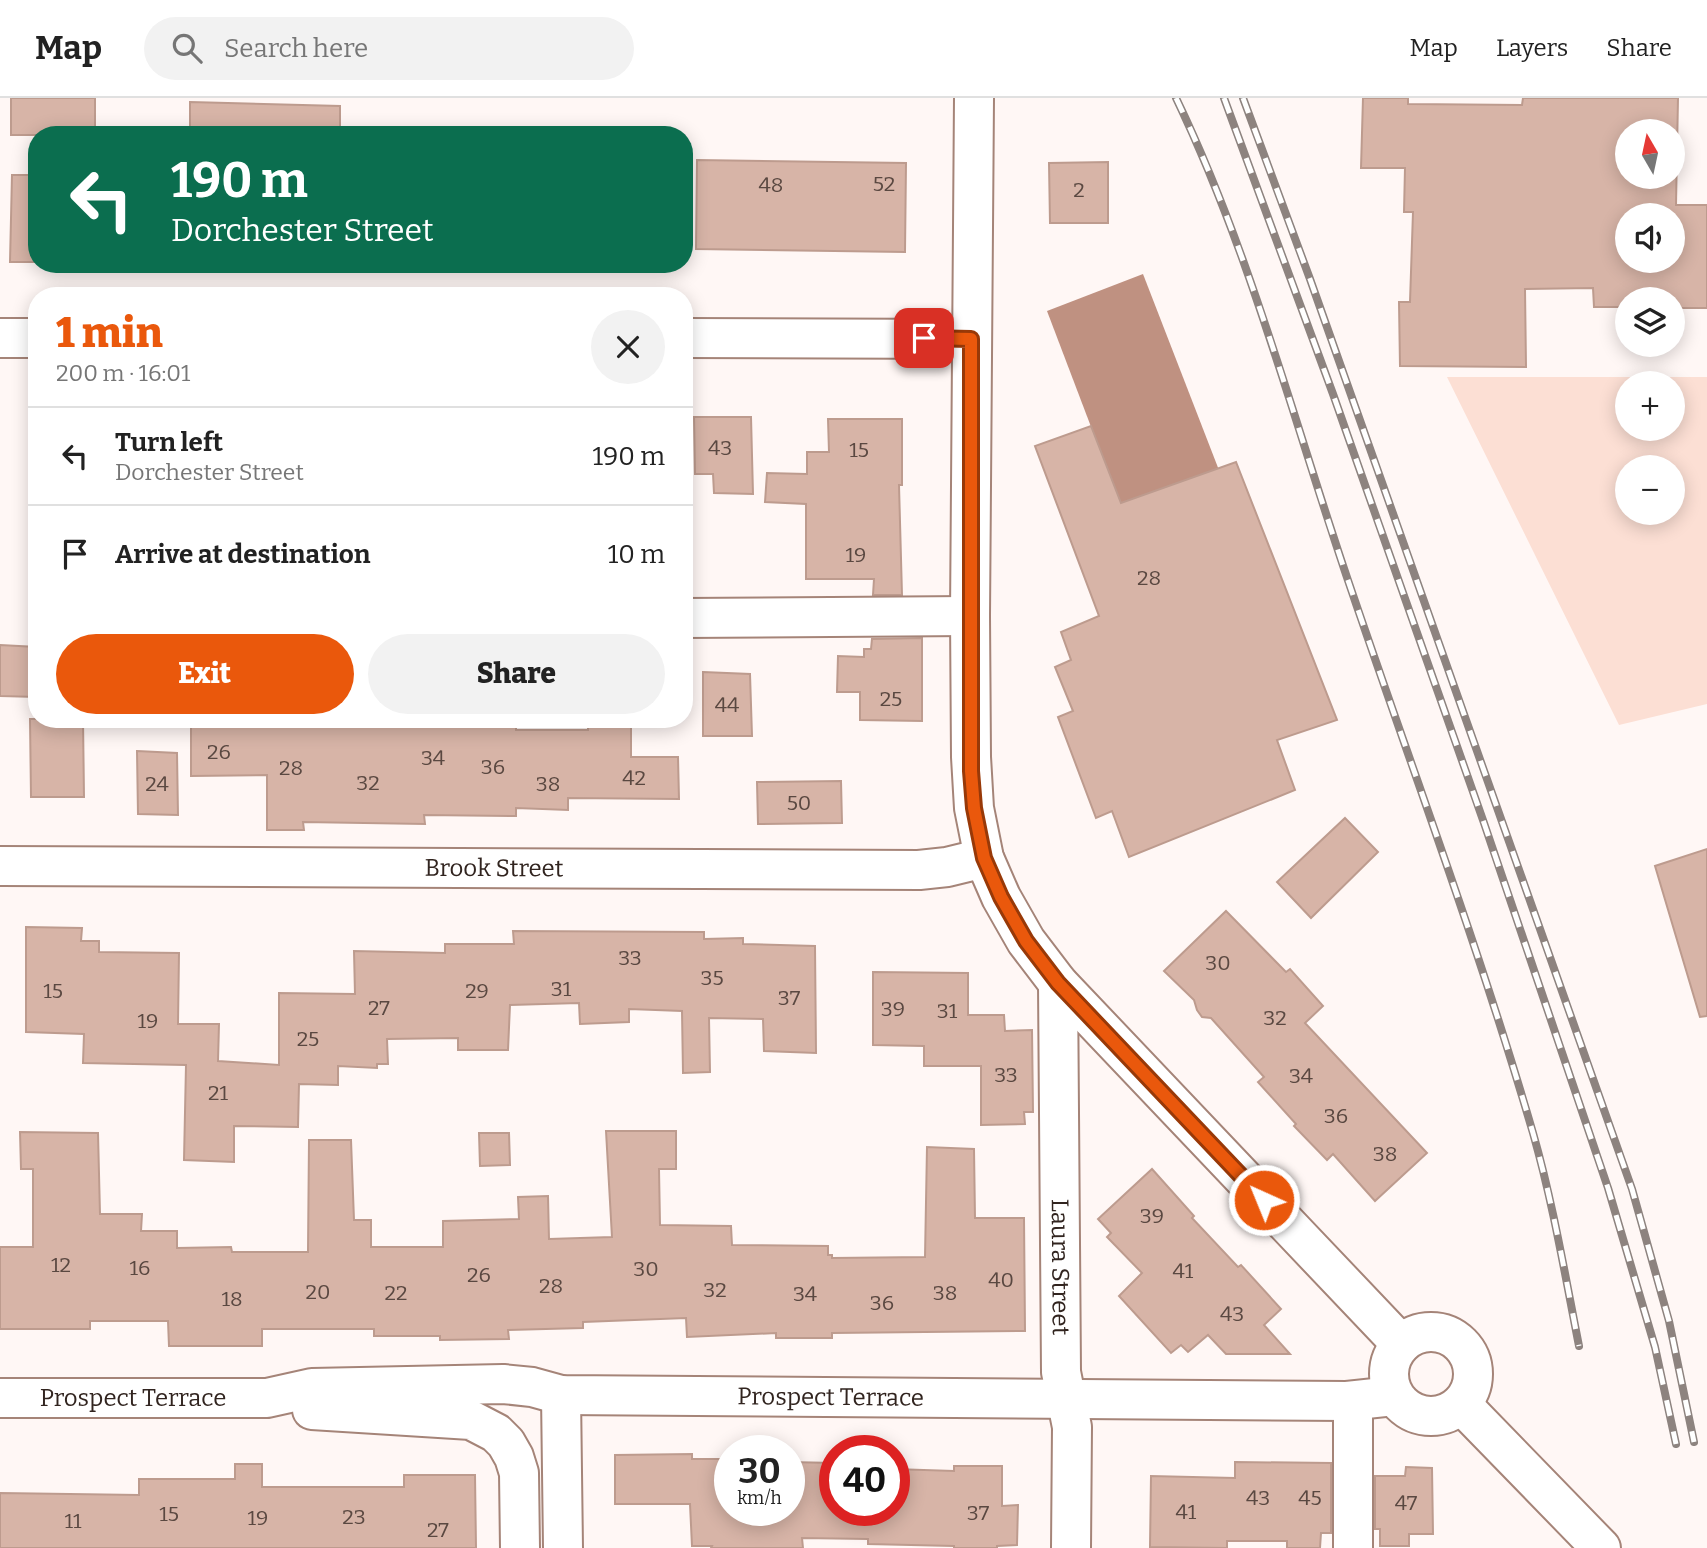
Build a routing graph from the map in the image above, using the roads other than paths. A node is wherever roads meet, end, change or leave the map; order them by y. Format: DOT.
graph roads {
  1 [pos="974,98"];
  2 [pos="0,338"];
  3 [pos="28,338"];
  4 [pos="693,338"];
  5 [pos="971,339"];
  6 [pos="970,616"];
  7 [pos="693,618"];
  8 [pos="984,858"];
  9 [pos="0,866"];
  10 [pos="1058,983"];
  11 [pos="1401,1344"];
  12 [pos="561,1395"];
  13 [pos="1394,1396"];
  14 [pos="0,1398"];
  15 [pos="267,1398"];
  16 [pos="1066,1400"];
  17 [pos="1353,1401"];
  18 [pos="1461,1404"];
  19 [pos="520,1548"];
  20 [pos="563,1548"];
  21 [pos="1071,1548"];
  22 [pos="1353,1548"];
  23 [pos="1601,1548"];
  1 -- 5 [label="street"];
  2 -- 3 [label="street"];
  4 -- 5 [label="street"];
  5 -- 6 [label="street"];
  6 -- 7 [label="street"];
  6 -- 8 [label="street"];
  8 -- 9 [label="street, Brook Street"];
  8 -- 10 [label="street"];
  10 -- 11 [label="street"];
  10 -- 16 [label="street, Laura Street"];
  11 -- 13 [label="street"];
  11 -- 18 [label="street"];
  12 -- 15 [label="street, Prospect Terrace"];
  12 -- 16 [label="street, Prospect Terrace"];
  12 -- 20 [label="street"];
  13 -- 17 [label="street, Prospect Terrace"];
  13 -- 18 [label="street"];
  14 -- 15 [label="street, Prospect Terrace"];
  15 -- 19 [label="street, Prospect Terrace"];
  16 -- 17 [label="street, Prospect Terrace"];
  16 -- 21 [label="street, Laura Street"];
  17 -- 22 [label="street"];
  18 -- 23 [label="street"];
}
